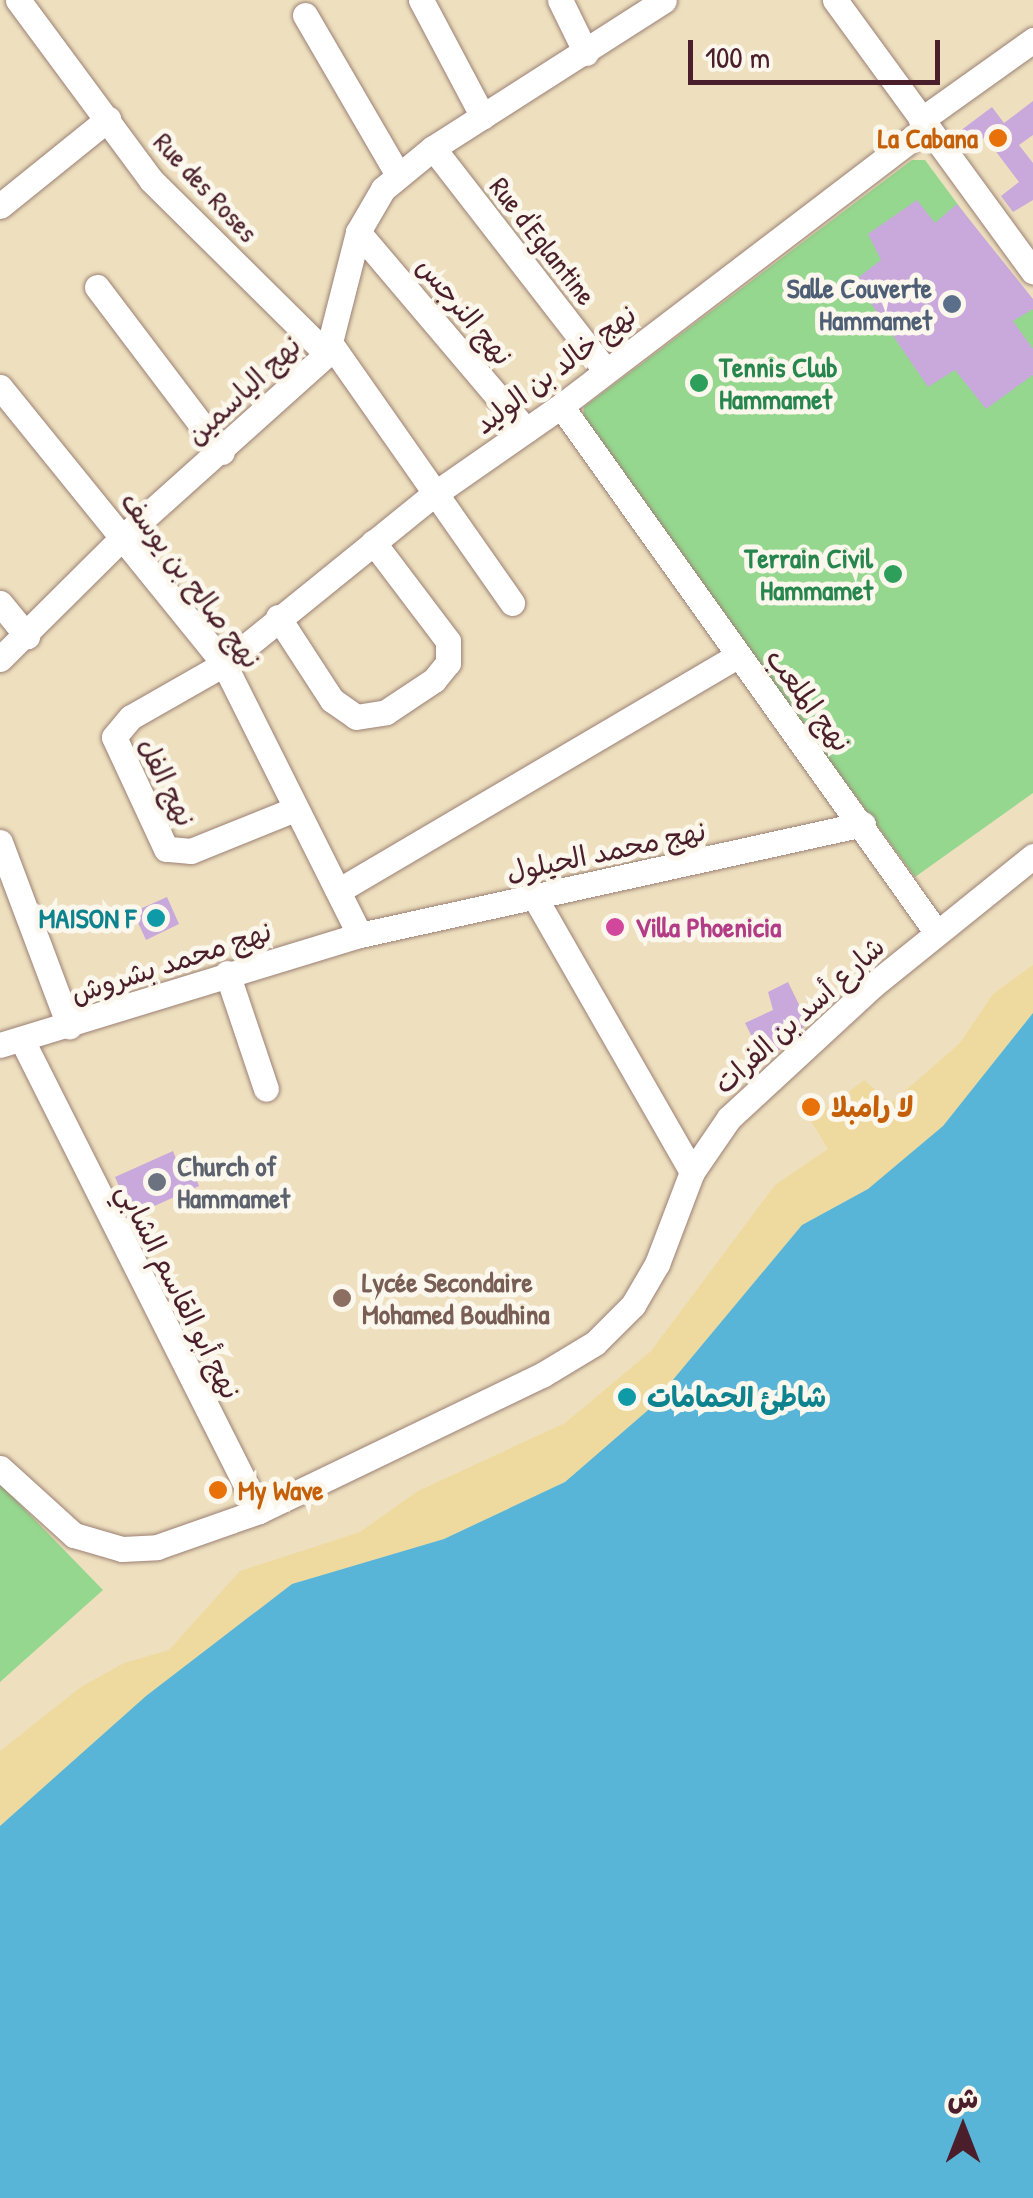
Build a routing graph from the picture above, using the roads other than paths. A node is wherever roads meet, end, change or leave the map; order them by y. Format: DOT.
graph roads {
  1 [pos="18,0"];
  2 [pos="421,0"];
  3 [pos="560,0"];
  4 [pos="664,0"];
  5 [pos="835,0"];
  6 [pos="305,16"];
  7 [pos="1033,40"];
  8 [pos="586,53"];
  9 [pos="483,117"];
  10 [pos="108,120"];
  11 [pos="923,124"];
  12 [pos="433,148"];
  13 [pos="398,175"];
  14 [pos="0,206"];
  15 [pos="358,232"];
  16 [pos="1033,272"];
  17 [pos="97,287"];
  18 [pos="328,347"];
  19 [pos="605,370"];
  20 [pos="0,387"];
  21 [pos="561,406"];
  22 [pos="526,430"];
  23 [pos="222,452"];
  24 [pos="433,495"];
  25 [pos="124,536"];
  26 [pos="373,542"];
  27 [pos="0,603"];
  28 [pos="512,603"];
  29 [pos="278,617"];
  30 [pos="27,636"];
  31 [pos="738,655"];
  32 [pos="0,658"];
  33 [pos="224,664"];
  34 [pos="295,809"];
  35 [pos="863,824"];
  36 [pos="0,842"];
  37 [pos="1033,856"];
  38 [pos="338,891"];
  39 [pos="534,896"];
  40 [pos="937,934"];
  41 [pos="360,935"];
  42 [pos="227,973"];
  43 [pos="69,1026"];
  44 [pos="12,1043"];
  45 [pos="266,1089"];
  46 [pos="692,1172"];
  47 [pos="0,1468"];
  48 [pos="259,1511"];
  1 -- 10 [label="street, Rue des Roses"];
  2 -- 9 [label="street"];
  3 -- 8 [label="street"];
  4 -- 8 [label="street, نهج الياسمين"];
  5 -- 11 [label="street"];
  6 -- 13 [label="street"];
  7 -- 11 [label="street, نهج خالد بن الوليد"];
  8 -- 9 [label="street, نهج الياسمين"];
  9 -- 12 [label="street, نهج الياسمين"];
  10 -- 14 [label="street"];
  10 -- 18 [label="street, Rue des Roses"];
  11 -- 16 [label="street"];
  11 -- 19 [label="street, نهج خالد بن الوليد"];
  12 -- 13 [label="street, نهج الياسمين"];
  12 -- 19 [label="street, Rue d'Eglantine"];
  13 -- 15 [label="street, نهج الياسمين"];
  15 -- 18 [label="street, نهج الياسمين"];
  15 -- 22 [label="street, نهج النرجس"];
  17 -- 23 [label="street"];
  18 -- 23 [label="street, نهج الياسمين"];
  18 -- 24 [label="street, Rue des Roses"];
  19 -- 21 [label="street, نهج خالد بن الوليد"];
  20 -- 25 [label="street, نهج صالح بن يوسف"];
  21 -- 22 [label="street, نهج خالد بن الوليد"];
  21 -- 31 [label="street, نهج الملعب"];
  22 -- 24 [label="street, نهج خالد بن الوليد"];
  23 -- 25 [label="street, نهج الياسمين"];
  24 -- 26 [label="street, نهج خالد بن الوليد"];
  24 -- 28 [label="street, Rue des Roses"];
  25 -- 30 [label="street, نهج الياسمين"];
  25 -- 33 [label="street, نهج صالح بن يوسف"];
  26 -- 29 [label="street, نهج خالد بن الوليد"];
  26 -- 29 [label="street"];
  27 -- 30 [label="street"];
  29 -- 33 [label="street, نهج خالد بن الوليد"];
  30 -- 32 [label="street, نهج الياسمين"];
  31 -- 35 [label="street, نهج الملعب"];
  31 -- 38 [label="street"];
  33 -- 34 [label="street, نهج صالح بن يوسف"];
  33 -- 34 [label="street, نهج الفل"];
  34 -- 38 [label="street, نهج صالح بن يوسف"];
  35 -- 39 [label="street, نهج محمد الحيلول"];
  35 -- 40 [label="street, نهج الملعب"];
  36 -- 43 [label="street"];
  37 -- 40 [label="street, شارع أسد بن الفرات"];
  38 -- 41 [label="street, نهج صالح بن يوسف"];
  39 -- 41 [label="street, نهج محمد الحيلول"];
  39 -- 46 [label="street"];
  40 -- 46 [label="street, شارع أسد بن الفرات"];
  41 -- 42 [label="street, نهج محمد بشروش"];
  42 -- 43 [label="street, نهج محمد بشروش"];
  42 -- 45 [label="street"];
  43 -- 44 [label="street, نهج محمد بشروش"];
  44 -- 48 [label="street, نهج أبو القاسم الشابي"];
  46 -- 48 [label="street, شارع أسد بن الفرات"];
  47 -- 48 [label="street, شارع أسد بن الفرات"];
}
